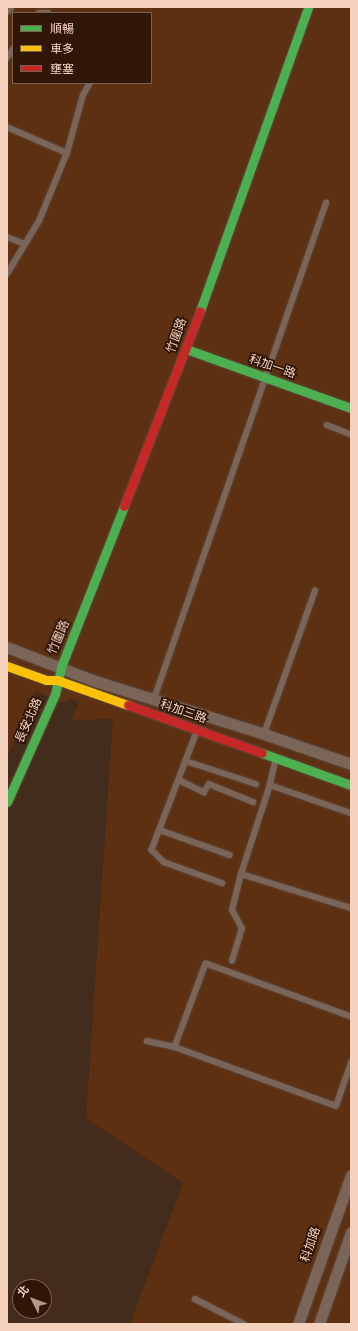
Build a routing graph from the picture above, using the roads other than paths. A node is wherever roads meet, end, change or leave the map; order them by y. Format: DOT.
graph roads {
  1 [pos="308,7"];
  2 [pos="89,84"];
  3 [pos="7,127"];
  4 [pos="67,153"];
  5 [pos="326,203"];
  6 [pos="7,237"];
  7 [pos="25,244"];
  8 [pos="7,274"];
  9 [pos="186,349"];
  10 [pos="265,378"];
  11 [pos="351,408"];
  12 [pos="327,425"];
  13 [pos="351,434"];
  14 [pos="315,591"];
  15 [pos="7,647"];
  16 [pos="7,666"];
  17 [pos="61,669"];
  18 [pos="57,680"];
  19 [pos="154,700"];
  20 [pos="197,731"];
  21 [pos="264,734"];
  22 [pos="276,759"];
  23 [pos="186,761"];
  24 [pos="351,764"];
  25 [pos="179,780"];
  26 [pos="256,784"];
  27 [pos="270,785"];
  28 [pos="351,785"];
  29 [pos="7,802"];
  30 [pos="253,802"];
  31 [pos="351,813"];
  32 [pos="160,830"];
  33 [pos="230,855"];
  34 [pos="241,874"];
  35 [pos="222,883"];
  36 [pos="351,908"];
  37 [pos="232,961"];
  38 [pos="351,1017"];
  39 [pos="147,1040"];
  40 [pos="175,1047"];
  41 [pos="351,1063"];
  42 [pos="351,1174"];
  43 [pos="351,1232"];
  44 [pos="195,1299"];
  45 [pos="244,1324"];
  46 [pos="298,1324"];
  47 [pos="319,1324"];
  1 -- 9 [label="street, 竹圍路"];
  2 -- 4 [label="lane"];
  3 -- 4 [label="lane"];
  4 -- 7 [label="lane"];
  5 -- 10 [label="lane"];
  6 -- 7 [label="lane"];
  7 -- 8 [label="lane"];
  9 -- 10 [label="street, 科加一路"];
  9 -- 17 [label="street, 竹圍路"];
  10 -- 11 [label="street, 科加一路"];
  10 -- 19 [label="lane"];
  12 -- 13 [label="lane"];
  14 -- 21 [label="lane"];
  15 -- 17 [label="street, 科加三路"];
  16 -- 18 [label="street, 科加三路"];
  17 -- 18 [label="street, 長安北路"];
  17 -- 19 [label="street, 科加三路"];
  18 -- 20 [label="street, 科加三路"];
  18 -- 29 [label="street, 長安北路"];
  19 -- 21 [label="street, 科加三路"];
  20 -- 22 [label="street, 科加三路"];
  20 -- 23 [label="lane"];
  21 -- 24 [label="street, 科加三路"];
  22 -- 27 [label="lane"];
  22 -- 28 [label="street, 科加三路"];
  23 -- 25 [label="lane"];
  23 -- 26 [label="lane"];
  25 -- 30 [label="lane"];
  25 -- 32 [label="lane"];
  27 -- 31 [label="lane"];
  27 -- 34 [label="lane"];
  32 -- 33 [label="lane"];
  32 -- 35 [label="lane"];
  34 -- 36 [label="lane"];
  34 -- 37 [label="lane"];
  38 -- 40 [label="lane"];
  39 -- 40 [label="lane"];
  40 -- 41 [label="lane"];
  42 -- 46 [label="street, 科加路"];
  43 -- 47 [label="street"];
  44 -- 45 [label="lane"];
}
